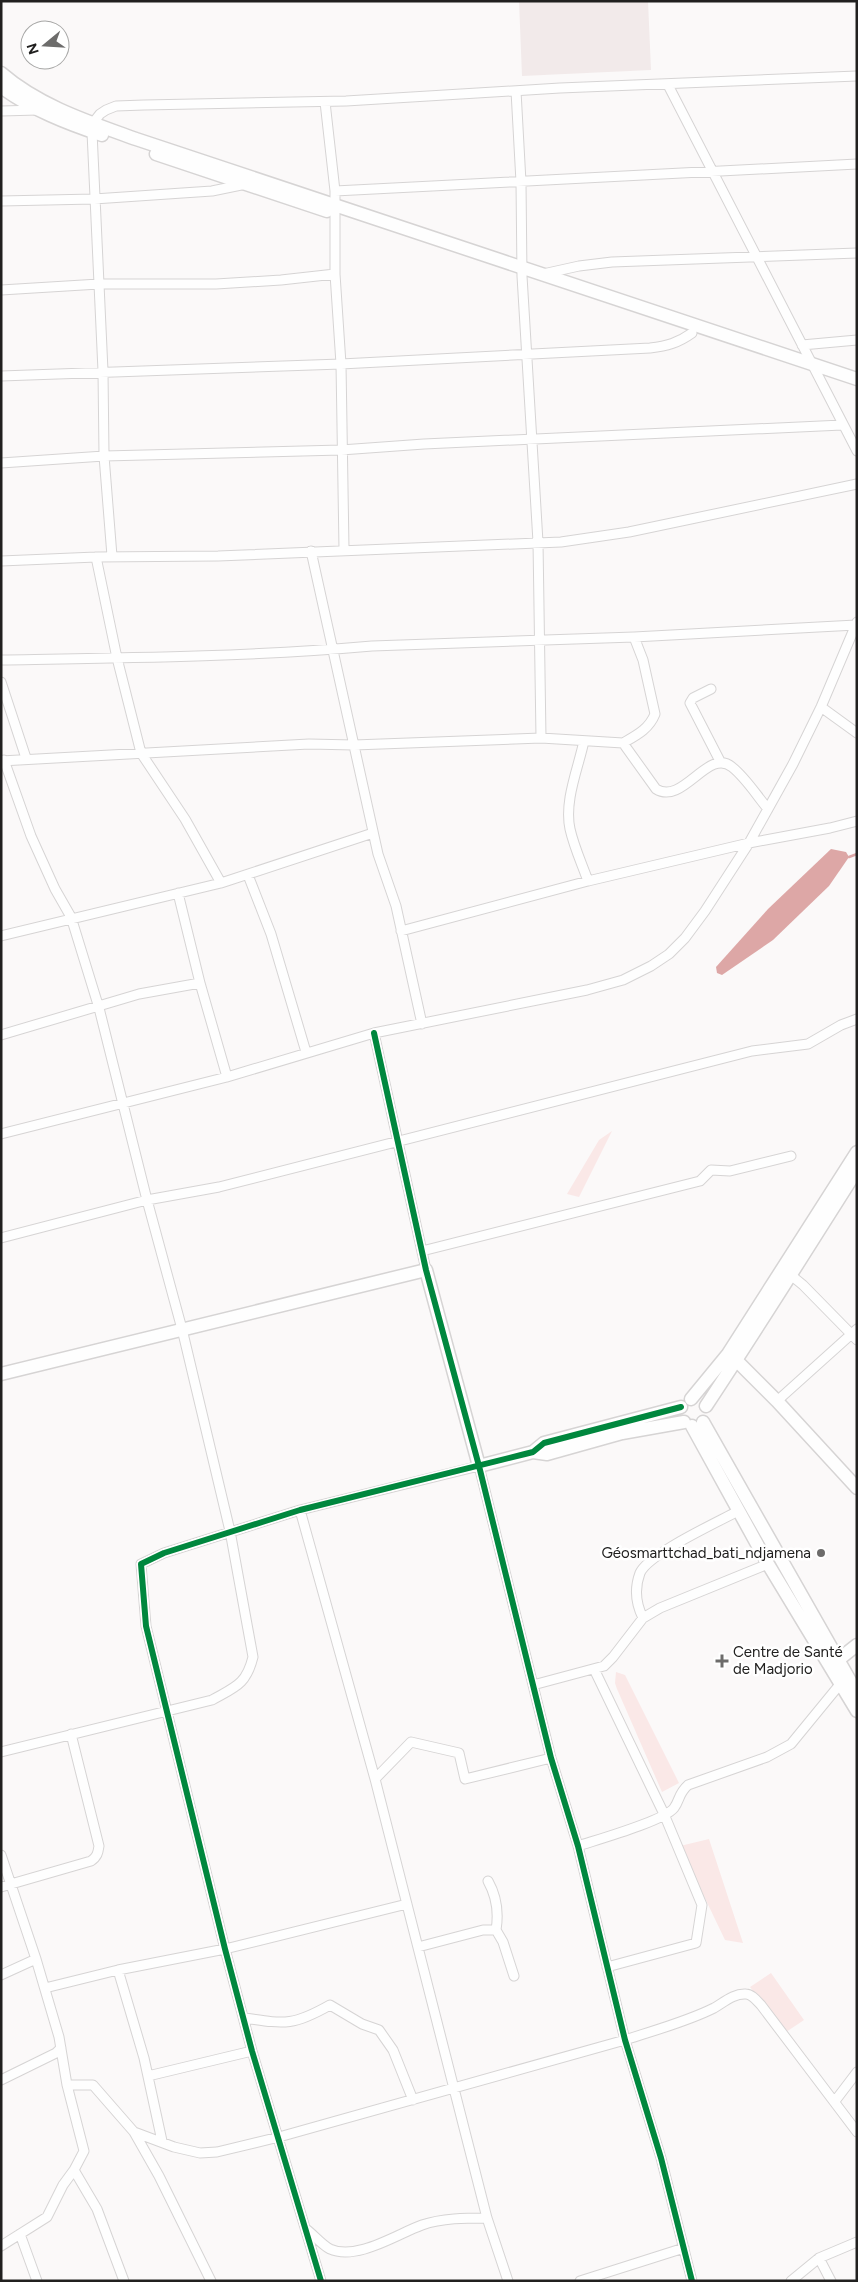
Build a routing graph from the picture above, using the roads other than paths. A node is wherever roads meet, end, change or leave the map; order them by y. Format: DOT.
graph roads {
  1 [pos="1,73"];
  2 [pos="857,76"];
  3 [pos="668,85"];
  4 [pos="1,87"];
  5 [pos="516,91"];
  6 [pos="325,102"];
  7 [pos="38,110"];
  8 [pos="1,111"];
  9 [pos="93,128"];
  10 [pos="857,164"];
  11 [pos="714,171"];
  12 [pos="521,182"];
  13 [pos="246,184"];
  14 [pos="335,191"];
  15 [pos="94,199"];
  16 [pos="1,201"];
  17 [pos="334,209"];
  18 [pos="857,253"];
  19 [pos="758,256"];
  20 [pos="523,272"];
  21 [pos="335,274"];
  22 [pos="543,274"];
  23 [pos="99,284"];
  24 [pos="1,290"];
  25 [pos="692,333"];
  26 [pos="857,340"];
  27 [pos="802,345"];
  28 [pos="527,354"];
  29 [pos="341,364"];
  30 [pos="814,369"];
  31 [pos="103,371"];
  32 [pos="1,376"];
  33 [pos="857,379"];
  34 [pos="857,387"];
  35 [pos="842,425"];
  36 [pos="532,440"];
  37 [pos="341,450"];
  38 [pos="857,451"];
  39 [pos="104,456"];
  40 [pos="1,463"];
  41 [pos="857,484"];
  42 [pos="538,542"];
  43 [pos="344,549"];
  44 [pos="311,551"];
  45 [pos="112,556"];
  46 [pos="96,557"];
  47 [pos="1,561"];
  48 [pos="856,624"];
  49 [pos="634,637"];
  50 [pos="539,641"];
  51 [pos="332,650"];
  52 [pos="117,658"];
  53 [pos="1,660"];
  54 [pos="1,682"];
  55 [pos="711,689"];
  56 [pos="820,707"];
  57 [pos="857,732"];
  58 [pos="541,738"];
  59 [pos="584,741"];
  60 [pos="623,743"];
  61 [pos="354,745"];
  62 [pos="141,753"];
  63 [pos="26,758"];
  64 [pos="3,761"];
  65 [pos="721,763"];
  66 [pos="768,809"];
  67 [pos="857,821"];
  68 [pos="373,833"];
  69 [pos="749,842"];
  70 [pos="248,875"];
  71 [pos="588,881"];
  72 [pos="221,883"];
  73 [pos="178,893"];
  74 [pos="71,918"];
  75 [pos="401,931"];
  76 [pos="1,936"];
  77 [pos="200,983"];
  78 [pos="99,1008"];
  79 [pos="857,1019"];
  80 [pos="422,1024"];
  81 [pos="374,1033"];
  82 [pos="1,1035"];
  83 [pos="306,1052"];
  84 [pos="227,1078"];
  85 [pos="123,1103"];
  86 [pos="1,1134"];
  87 [pos="398,1141"];
  88 [pos="857,1152"];
  89 [pos="791,1156"];
  90 [pos="857,1170"];
  91 [pos="147,1200"];
  92 [pos="1,1238"];
  93 [pos="422,1251"];
  94 [pos="426,1270"];
  95 [pos="786,1271"];
  96 [pos="182,1329"];
  97 [pos="855,1334"];
  98 [pos="737,1361"];
  99 [pos="1,1374"];
  100 [pos="777,1401"];
  101 [pos="686,1403"];
  102 [pos="706,1406"];
  103 [pos="693,1424"];
  104 [pos="533,1452"];
  105 [pos="479,1466"];
  106 [pos="857,1488"];
  107 [pos="300,1510"];
  108 [pos="738,1511"];
  109 [pos="230,1531"];
  110 [pos="768,1564"];
  111 [pos="643,1618"];
  112 [pos="857,1645"];
  113 [pos="838,1660"];
  114 [pos="594,1669"];
  115 [pos="841,1683"];
  116 [pos="533,1685"];
  117 [pos="857,1693"];
  118 [pos="857,1711"];
  119 [pos="166,1712"];
  120 [pos="71,1734"];
  121 [pos="1,1752"];
  122 [pos="551,1758"];
  123 [pos="375,1779"];
  124 [pos="664,1814"];
  125 [pos="578,1846"];
  126 [pos="1,1855"];
  127 [pos="488,1881"];
  128 [pos="6,1886"];
  129 [pos="407,1904"];
  130 [pos="496,1930"];
  131 [pos="418,1947"];
  132 [pos="225,1949"];
  133 [pos="36,1959"];
  134 [pos="606,1967"];
  135 [pos="118,1970"];
  136 [pos="1,1975"];
  137 [pos="514,1976"];
  138 [pos="44,1988"];
  139 [pos="245,2018"];
  140 [pos="625,2040"];
  141 [pos="61,2048"];
  142 [pos="252,2050"];
  143 [pos="857,2072"];
  144 [pos="148,2076"];
  145 [pos="1,2080"];
  146 [pos="67,2085"];
  147 [pos="454,2088"];
  148 [pos="413,2100"];
  149 [pos="835,2101"];
  150 [pos="134,2132"];
  151 [pos="857,2132"];
  152 [pos="279,2137"];
  153 [pos="162,2141"];
  154 [pos="74,2170"];
  155 [pos="487,2218"];
  156 [pos="306,2229"];
  157 [pos="20,2234"];
  158 [pos="857,2242"];
  159 [pos="1,2246"];
  160 [pos="684,2248"];
  161 [pos="819,2258"];
  162 [pos="37,2281"];
  163 [pos="124,2281"];
  164 [pos="211,2281"];
  165 [pos="321,2281"];
  166 [pos="508,2281"];
  167 [pos="580,2281"];
  168 [pos="692,2281"];
  169 [pos="791,2281"];
  170 [pos="831,2281"];
  1 -- 9 [label="street"];
  2 -- 3 [label="street"];
  3 -- 5 [label="street"];
  3 -- 11 [label="street"];
  4 -- 7 [label="street"];
  5 -- 6 [label="street"];
  5 -- 12 [label="street"];
  6 -- 9 [label="street"];
  6 -- 14 [label="street"];
  7 -- 8 [label="street"];
  7 -- 9 [label="street"];
  9 -- 13 [label="street"];
  9 -- 15 [label="street"];
  9 -- 17 [label="street"];
  10 -- 11 [label="street"];
  11 -- 12 [label="street"];
  11 -- 19 [label="street"];
  12 -- 14 [label="street"];
  12 -- 20 [label="street"];
  13 -- 15 [label="street"];
  13 -- 17 [label="street"];
  14 -- 17 [label="street"];
  15 -- 16 [label="street"];
  15 -- 23 [label="street"];
  17 -- 20 [label="street"];
  17 -- 21 [label="street"];
  18 -- 19 [label="street"];
  19 -- 22 [label="street"];
  19 -- 27 [label="street"];
  20 -- 22 [label="street"];
  20 -- 25 [label="street"];
  20 -- 28 [label="street"];
  21 -- 23 [label="street"];
  21 -- 29 [label="street"];
  22 -- 30 [label="street"];
  23 -- 24 [label="street"];
  23 -- 31 [label="street"];
  25 -- 28 [label="street"];
  25 -- 30 [label="street"];
  26 -- 27 [label="street"];
  27 -- 30 [label="street"];
  28 -- 29 [label="street"];
  28 -- 36 [label="street"];
  29 -- 31 [label="street"];
  29 -- 37 [label="street"];
  30 -- 33 [label="street"];
  30 -- 34 [label="street"];
  30 -- 35 [label="street"];
  31 -- 32 [label="street"];
  31 -- 39 [label="street"];
  35 -- 36 [label="street"];
  35 -- 38 [label="street"];
  36 -- 37 [label="street"];
  36 -- 42 [label="street"];
  37 -- 39 [label="street"];
  37 -- 43 [label="street"];
  39 -- 40 [label="street"];
  39 -- 45 [label="street"];
  41 -- 42 [label="street"];
  42 -- 43 [label="street"];
  42 -- 50 [label="street"];
  43 -- 44 [label="street"];
  44 -- 45 [label="street"];
  44 -- 51 [label="street"];
  45 -- 46 [label="street"];
  46 -- 47 [label="street"];
  46 -- 52 [label="street"];
  48 -- 49 [label="street"];
  48 -- 56 [label="street"];
  49 -- 50 [label="street"];
  49 -- 60 [label="street"];
  50 -- 51 [label="street"];
  50 -- 58 [label="street"];
  51 -- 52 [label="street"];
  51 -- 61 [label="street"];
  52 -- 53 [label="street"];
  52 -- 62 [label="street"];
  54 -- 63 [label="street"];
  55 -- 65 [label="street"];
  56 -- 57 [label="street"];
  56 -- 66 [label="street"];
  58 -- 59 [label="street"];
  58 -- 61 [label="street"];
  59 -- 60 [label="street"];
  59 -- 71 [label="street"];
  60 -- 65 [label="street"];
  61 -- 62 [label="street"];
  61 -- 68 [label="street"];
  62 -- 63 [label="street"];
  62 -- 72 [label="street"];
  63 -- 64 [label="street"];
  64 -- 74 [label="street"];
  65 -- 66 [label="street"];
  66 -- 69 [label="street"];
  67 -- 69 [label="street"];
  68 -- 70 [label="street"];
  68 -- 75 [label="street"];
  69 -- 71 [label="street"];
  69 -- 80 [label="street"];
  70 -- 72 [label="street"];
  70 -- 83 [label="street"];
  71 -- 75 [label="street"];
  72 -- 73 [label="street"];
  73 -- 74 [label="street"];
  73 -- 77 [label="street"];
  74 -- 76 [label="street"];
  74 -- 78 [label="street"];
  75 -- 80 [label="street"];
  77 -- 78 [label="street"];
  77 -- 84 [label="street"];
  78 -- 82 [label="street"];
  78 -- 85 [label="street"];
  79 -- 87 [label="street"];
  80 -- 81 [label="street"];
  81 -- 83 [label="street"];
  81 -- 87 [label="street"];
  83 -- 84 [label="street"];
  84 -- 85 [label="street"];
  85 -- 86 [label="street"];
  85 -- 91 [label="street"];
  87 -- 91 [label="street"];
  87 -- 93 [label="street"];
  88 -- 95 [label="street"];
  89 -- 93 [label="street"];
  90 -- 95 [label="street"];
  91 -- 92 [label="street"];
  91 -- 96 [label="street"];
  93 -- 94 [label="street"];
  94 -- 96 [label="street"];
  94 -- 105 [label="street"];
  95 -- 97 [label="street"];
  95 -- 98 [label="street"];
  95 -- 101 [label="street"];
  96 -- 99 [label="street"];
  96 -- 109 [label="street"];
  97 -- 100 [label="street"];
  98 -- 100 [label="street"];
  98 -- 102 [label="street"];
  100 -- 106 [label="street"];
  101 -- 102 [label="street"];
  101 -- 103 [label="street"];
  101 -- 104 [label="street"];
  102 -- 103 [label="street"];
  103 -- 104 [label="street"];
  103 -- 108 [label="street"];
  103 -- 113 [label="street"];
  104 -- 105 [label="street"];
  105 -- 107 [label="street"];
  105 -- 116 [label="street"];
  107 -- 109 [label="street"];
  107 -- 123 [label="street"];
  108 -- 110 [label="street"];
  108 -- 111 [label="street"];
  109 -- 119 [label="street"];
  109 -- 119 [label="street"];
  110 -- 111 [label="street"];
  110 -- 115 [label="street"];
  111 -- 114 [label="street"];
  112 -- 113 [label="street"];
  113 -- 117 [label="street"];
  114 -- 116 [label="street"];
  114 -- 124 [label="street"];
  115 -- 118 [label="street"];
  115 -- 124 [label="street"];
  116 -- 122 [label="street"];
  119 -- 120 [label="street"];
  119 -- 132 [label="street"];
  120 -- 121 [label="street"];
  120 -- 128 [label="street"];
  122 -- 123 [label="street"];
  122 -- 125 [label="street"];
  123 -- 129 [label="street"];
  124 -- 125 [label="street"];
  124 -- 134 [label="street"];
  125 -- 134 [label="street"];
  126 -- 128 [label="street"];
  127 -- 130 [label="street"];
  128 -- 133 [label="street"];
  129 -- 131 [label="street"];
  129 -- 132 [label="street"];
  130 -- 131 [label="street"];
  130 -- 137 [label="street"];
  131 -- 147 [label="street"];
  132 -- 135 [label="street"];
  132 -- 139 [label="street"];
  133 -- 136 [label="street"];
  133 -- 138 [label="street"];
  134 -- 140 [label="street"];
  135 -- 138 [label="street"];
  135 -- 144 [label="street"];
  138 -- 141 [label="street"];
  139 -- 142 [label="street"];
  139 -- 148 [label="street"];
  140 -- 147 [label="street"];
  140 -- 149 [label="street"];
  140 -- 160 [label="street"];
  141 -- 145 [label="street"];
  141 -- 146 [label="street"];
  142 -- 144 [label="street"];
  142 -- 152 [label="street"];
  143 -- 149 [label="street"];
  144 -- 153 [label="street"];
  146 -- 150 [label="street"];
  146 -- 154 [label="street"];
  147 -- 148 [label="street"];
  147 -- 155 [label="street"];
  148 -- 152 [label="street"];
  149 -- 151 [label="street"];
  150 -- 153 [label="street"];
  150 -- 164 [label="street"];
  152 -- 153 [label="street"];
  152 -- 156 [label="street"];
  154 -- 157 [label="street"];
  154 -- 163 [label="street"];
  155 -- 156 [label="street"];
  155 -- 166 [label="street"];
  156 -- 165 [label="street"];
  157 -- 159 [label="street"];
  157 -- 162 [label="street"];
  158 -- 161 [label="street"];
  160 -- 167 [label="street"];
  160 -- 168 [label="street"];
  161 -- 169 [label="street"];
  161 -- 170 [label="street"];
}
